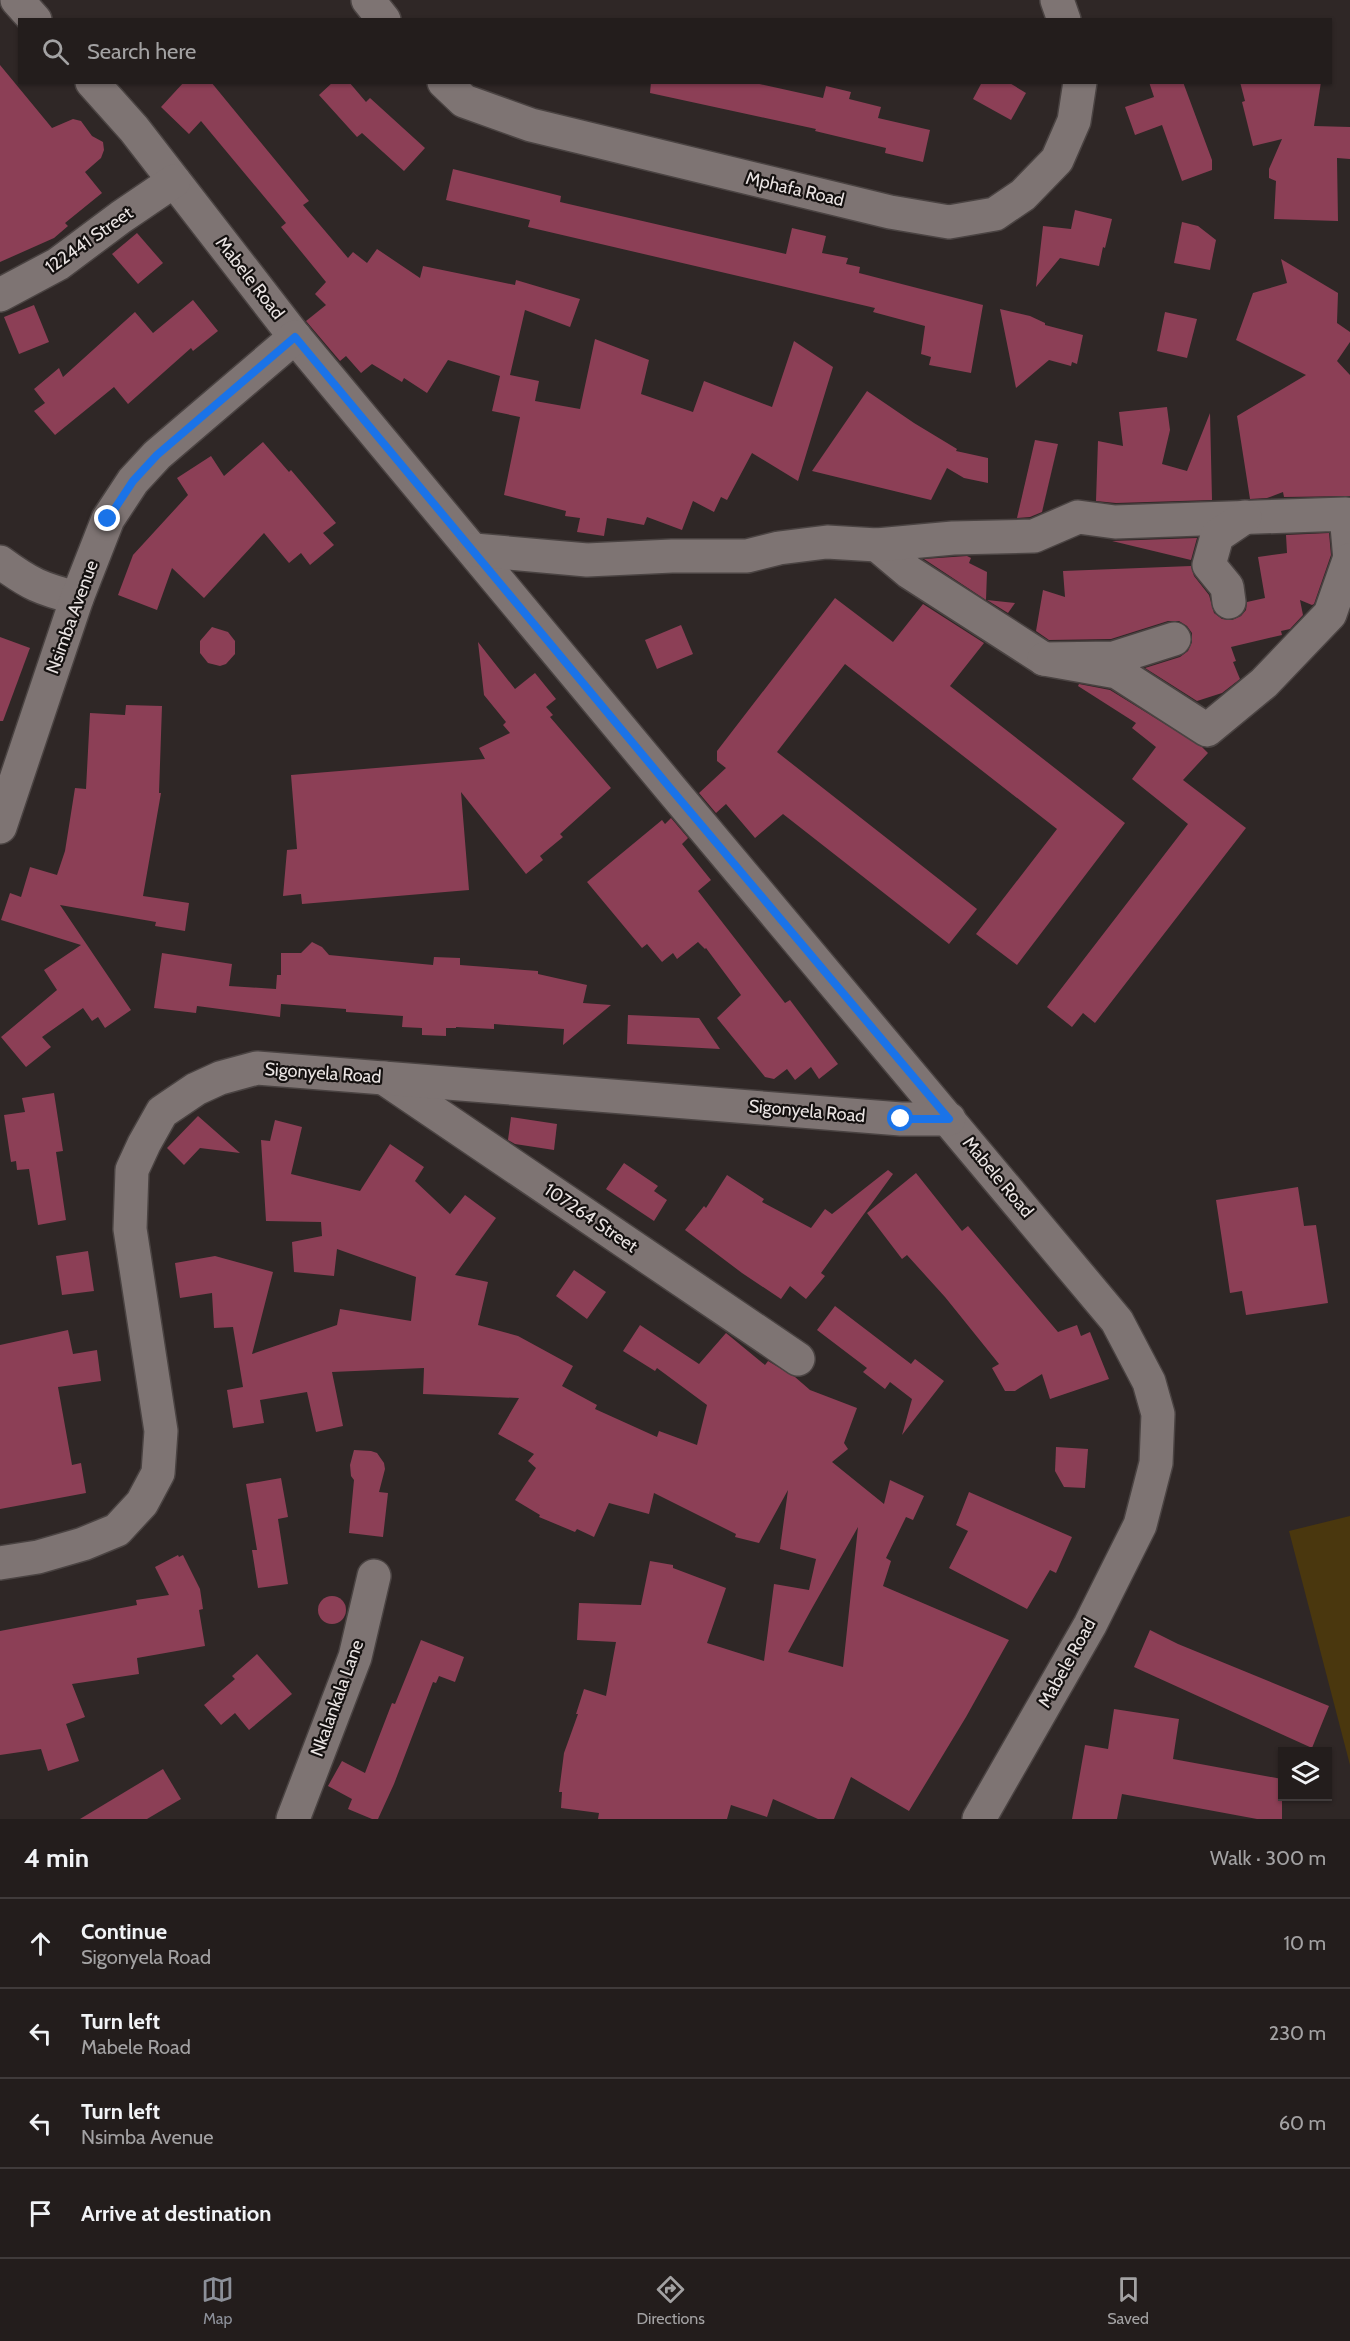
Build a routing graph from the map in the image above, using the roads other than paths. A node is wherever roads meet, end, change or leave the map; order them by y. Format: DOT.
graph roads {
  1 [pos="17,0"];
  2 [pos="368,0"];
  3 [pos="1057,0"];
  4 [pos="33,18"];
  5 [pos="382,18"];
  6 [pos="1063,18"];
  7 [pos="94,84"];
  8 [pos="446,84"];
  9 [pos="1080,84"];
  10 [pos="174,181"];
  11 [pos="0,295"];
  12 [pos="295,337"];
  13 [pos="1245,517"];
  14 [pos="877,545"];
  15 [pos="474,550"];
  16 [pos="1349,560"];
  17 [pos="0,562"];
  18 [pos="77,598"];
  19 [pos="1229,602"];
  20 [pos="1174,639"];
  21 [pos="1044,659"];
  22 [pos="0,827"];
  23 [pos="383,1077"];
  24 [pos="949,1119"];
  25 [pos="798,1359"];
  26 [pos="0,1563"];
  27 [pos="374,1576"];
  28 [pos="293,1819"];
  29 [pos="979,1819"];
  1 -- 4 [label="street"];
  2 -- 5 [label="street"];
  3 -- 6 [label="street"];
  7 -- 10 [label="street, Mabele Road"];
  8 -- 9 [label="street, Mphafa Road"];
  10 -- 11 [label="street, 122441 Street"];
  10 -- 12 [label="street, Mabele Road"];
  12 -- 15 [label="street, Mabele Road"];
  12 -- 18 [label="street, Nsimba Avenue"];
  13 -- 14 [label="street"];
  13 -- 16 [label="street"];
  13 -- 19 [label="street"];
  14 -- 15 [label="street"];
  14 -- 21 [label="street"];
  15 -- 24 [label="street, Mabele Road"];
  16 -- 21 [label="street"];
  17 -- 18 [label="street"];
  18 -- 22 [label="street, Nsimba Avenue"];
  20 -- 21 [label="street"];
  23 -- 24 [label="street, Sigonyela Road"];
  23 -- 25 [label="street, 107264 Street"];
  23 -- 26 [label="street, Sigonyela Road"];
  24 -- 29 [label="street, Mabele Road"];
  27 -- 28 [label="street, Nkalankala Lane"];
}
